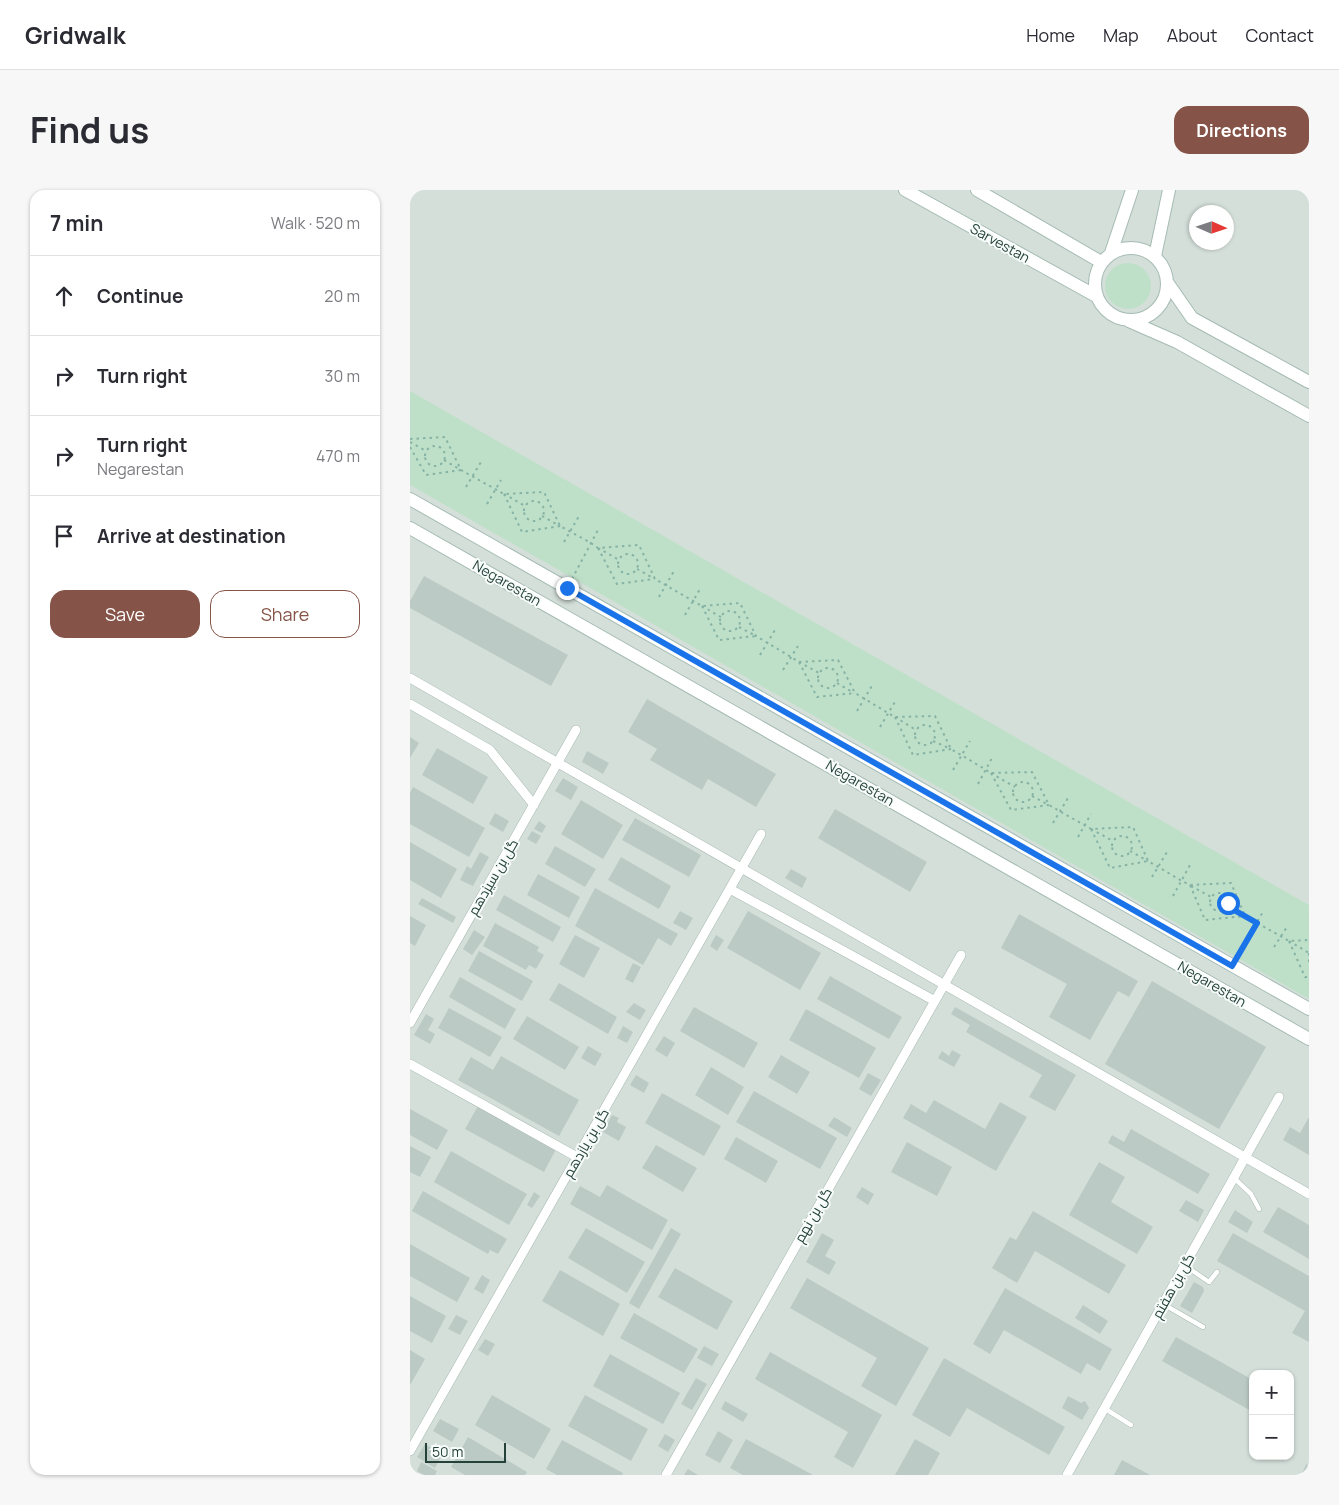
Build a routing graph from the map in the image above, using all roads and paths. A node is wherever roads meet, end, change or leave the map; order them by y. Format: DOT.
graph roads {
  1 [pos="905,190"];
  2 [pos="977,190"];
  3 [pos="1132,190"];
  4 [pos="1169,190"];
  5 [pos="1155,256"];
  6 [pos="1106,258"];
  7 [pos="1167,282"];
  8 [pos="1096,296"];
  9 [pos="1129,321"];
  10 [pos="1309,382"];
  11 [pos="1309,416"];
  12 [pos="410,440"];
  13 [pos="410,447"];
  14 [pos="426,451"];
  15 [pos="444,460"];
  16 [pos="480,462"];
  17 [pos="460,470"];
  18 [pos="472,476"];
  19 [pos="501,480"];
  20 [pos="466,487"];
  21 [pos="496,490"];
  22 [pos="504,494"];
  23 [pos="410,499"];
  24 [pos="487,504"];
  25 [pos="525,506"];
  26 [pos="542,516"];
  27 [pos="579,516"];
  28 [pos="560,526"];
  29 [pos="410,528"];
  30 [pos="599,528"];
  31 [pos="570,531"];
  32 [pos="564,542"];
  33 [pos="591,543"];
  34 [pos="598,548"];
  35 [pos="620,560"];
  36 [pos="637,569"];
  37 [pos="674,571"];
  38 [pos="655,579"];
  39 [pos="666,585"];
  40 [pos="567,588"];
  41 [pos="700,588"];
  42 [pos="659,597"];
  43 [pos="693,601"];
  44 [pos="702,606"];
  45 [pos="685,615"];
  46 [pos="721,617"];
  47 [pos="738,626"];
  48 [pos="775,630"];
  49 [pos="756,636"];
  50 [pos="767,642"];
  51 [pos="798,646"];
  52 [pos="760,655"];
  53 [pos="791,657"];
  54 [pos="799,662"];
  55 [pos="783,670"];
  56 [pos="819,673"];
  57 [pos="410,678"];
  58 [pos="837,683"];
  59 [pos="873,684"];
  60 [pos="855,694"];
  61 [pos="864,698"];
  62 [pos="896,700"];
  63 [pos="410,704"];
  64 [pos="857,711"];
  65 [pos="888,713"];
  66 [pos="895,717"];
  67 [pos="880,727"];
  68 [pos="576,730"];
  69 [pos="916,730"];
  70 [pos="933,740"];
  71 [pos="970,741"];
  72 [pos="951,749"];
  73 [pos="962,755"];
  74 [pos="992,758"];
  75 [pos="558,762"];
  76 [pos="953,770"];
  77 [pos="986,770"];
  78 [pos="991,773"];
  79 [pos="978,784"];
  80 [pos="1015,786"];
  81 [pos="1032,796"];
  82 [pos="1068,798"];
  83 [pos="534,805"];
  84 [pos="1049,805"];
  85 [pos="1060,811"];
  86 [pos="1091,814"];
  87 [pos="1053,823"];
  88 [pos="1084,825"];
  89 [pos="1091,829"];
  90 [pos="761,834"];
  91 [pos="1078,837"];
  92 [pos="1113,841"];
  93 [pos="1130,851"];
  94 [pos="1167,852"];
  95 [pos="1148,861"];
  96 [pos="1190,865"];
  97 [pos="1158,866"];
  98 [pos="742,868"];
  99 [pos="1152,877"];
  100 [pos="1182,881"];
  101 [pos="1190,885"];
  102 [pos="730,889"];
  103 [pos="1174,896"];
  104 [pos="1211,897"];
  105 [pos="1227,906"];
  106 [pos="1264,910"];
  107 [pos="1245,916"];
  108 [pos="1257,923"];
  109 [pos="1287,927"];
  110 [pos="1281,936"];
  111 [pos="1309,940"];
  112 [pos="1289,941"];
  113 [pos="1274,947"];
  114 [pos="1309,953"];
  115 [pos="961,955"];
  116 [pos="1309,962"];
  117 [pos="1232,966"];
  118 [pos="1309,977"];
  119 [pos="944,984"];
  120 [pos="935,1001"];
  121 [pos="1309,1010"];
  122 [pos="410,1023"];
  123 [pos="1309,1039"];
  124 [pos="410,1064"];
  125 [pos="1279,1097"];
  126 [pos="577,1157"];
  127 [pos="1246,1157"];
  128 [pos="1234,1178"];
  129 [pos="1309,1194"];
  130 [pos="1259,1210"];
  131 [pos="1184,1265"];
  132 [pos="1217,1272"];
  133 [pos="1162,1304"];
  134 [pos="1203,1327"];
  135 [pos="1104,1408"];
  136 [pos="1131,1425"];
  137 [pos="410,1450"];
  138 [pos="666,1475"];
  139 [pos="1067,1475"];
  1 -- 8 [label="street, Sarvestan"];
  2 -- 6 [label="street"];
  3 -- 6 [label="street"];
  4 -- 5 [label="street"];
  5 -- 6 [label="street"];
  5 -- 7 [label="street"];
  6 -- 8 [label="street"];
  7 -- 9 [label="street"];
  7 -- 10 [label="street"];
  8 -- 9 [label="street"];
  9 -- 11 [label="street"];
  12 -- 14 [label="path"];
  12 -- 17 [label="path"];
  13 -- 17 [label="path"];
  14 -- 15 [label="path"];
  14 -- 15 [label="path"];
  15 -- 17 [label="path"];
  16 -- 18 [label="path"];
  17 -- 18 [label="path"];
  18 -- 20 [label="path"];
  18 -- 21 [label="path"];
  19 -- 21 [label="path"];
  21 -- 22 [label="path"];
  21 -- 24 [label="path"];
  22 -- 25 [label="path"];
  22 -- 28 [label="path"];
  22 -- 28 [label="path"];
  23 -- 40 [label="street, Negarestan"];
  25 -- 26 [label="path"];
  25 -- 26 [label="path"];
  26 -- 28 [label="path"];
  27 -- 31 [label="path"];
  28 -- 31 [label="path"];
  29 -- 123 [label="street, Negarestan"];
  30 -- 33 [label="path"];
  31 -- 32 [label="path"];
  31 -- 33 [label="path"];
  33 -- 34 [label="path"];
  33 -- 40 [label="path"];
  34 -- 35 [label="path"];
  34 -- 38 [label="path"];
  34 -- 38 [label="path"];
  35 -- 36 [label="path"];
  35 -- 36 [label="path"];
  36 -- 38 [label="path"];
  37 -- 39 [label="path"];
  38 -- 39 [label="path"];
  39 -- 42 [label="path"];
  39 -- 43 [label="path"];
  40 -- 117 [label="street, Negarestan"];
  41 -- 43 [label="path"];
  43 -- 44 [label="path"];
  43 -- 45 [label="path"];
  44 -- 46 [label="path"];
  44 -- 49 [label="path"];
  44 -- 49 [label="path"];
  46 -- 47 [label="path"];
  46 -- 47 [label="path"];
  47 -- 49 [label="path"];
  48 -- 50 [label="path"];
  49 -- 50 [label="path"];
  50 -- 52 [label="path"];
  50 -- 53 [label="path"];
  51 -- 53 [label="path"];
  53 -- 54 [label="path"];
  53 -- 55 [label="path"];
  54 -- 56 [label="path"];
  54 -- 60 [label="path"];
  54 -- 60 [label="path"];
  56 -- 58 [label="path"];
  56 -- 58 [label="path"];
  57 -- 75 [label="street"];
  58 -- 60 [label="path"];
  59 -- 61 [label="path"];
  60 -- 61 [label="path"];
  61 -- 64 [label="path"];
  61 -- 65 [label="path"];
  62 -- 65 [label="path"];
  63 -- 83 [label="street"];
  65 -- 66 [label="path"];
  65 -- 67 [label="path"];
  66 -- 69 [label="path"];
  66 -- 72 [label="path"];
  66 -- 72 [label="path"];
  68 -- 75 [label="street, گل بن سیزدهم"];
  69 -- 70 [label="path"];
  69 -- 70 [label="path"];
  70 -- 72 [label="path"];
  71 -- 73 [label="path"];
  72 -- 73 [label="path"];
  73 -- 76 [label="path"];
  73 -- 77 [label="path"];
  74 -- 77 [label="path"];
  75 -- 83 [label="street, گل بن سیزدهم"];
  75 -- 98 [label="street"];
  77 -- 78 [label="path"];
  77 -- 79 [label="path"];
  78 -- 80 [label="path"];
  78 -- 84 [label="path"];
  78 -- 84 [label="path"];
  80 -- 81 [label="path"];
  80 -- 81 [label="path"];
  81 -- 84 [label="path"];
  82 -- 85 [label="path"];
  83 -- 122 [label="street, گل بن سیزدهم"];
  84 -- 85 [label="path"];
  85 -- 87 [label="path"];
  85 -- 88 [label="path"];
  86 -- 88 [label="path"];
  88 -- 89 [label="path"];
  88 -- 91 [label="path"];
  89 -- 92 [label="path"];
  89 -- 95 [label="path"];
  89 -- 95 [label="path"];
  90 -- 98 [label="street, گل بن یازدهم"];
  92 -- 93 [label="path"];
  92 -- 93 [label="path"];
  93 -- 95 [label="path"];
  94 -- 97 [label="path"];
  95 -- 97 [label="path"];
  96 -- 100 [label="path"];
  97 -- 99 [label="path"];
  97 -- 100 [label="path"];
  98 -- 102 [label="street, گل بن یازدهم"];
  98 -- 119 [label="street"];
  100 -- 101 [label="path"];
  100 -- 103 [label="path"];
  101 -- 104 [label="path"];
  101 -- 107 [label="path"];
  101 -- 107 [label="path"];
  102 -- 120 [label="street"];
  102 -- 126 [label="street, گل بن یازدهم"];
  104 -- 105 [label="path"];
  104 -- 105 [label="path"];
  105 -- 107 [label="path"];
  106 -- 108 [label="path"];
  107 -- 108 [label="path"];
  108 -- 110 [label="path"];
  108 -- 117 [label="path"];
  109 -- 110 [label="path"];
  110 -- 112 [label="path"];
  110 -- 113 [label="path"];
  111 -- 112 [label="path"];
  112 -- 114 [label="path"];
  112 -- 118 [label="path"];
  114 -- 116 [label="path"];
  115 -- 119 [label="street, گل بن نهم"];
  117 -- 121 [label="street, Negarestan"];
  119 -- 120 [label="street, گل بن نهم"];
  119 -- 127 [label="street"];
  120 -- 138 [label="street, گل بن نهم"];
  124 -- 126 [label="street"];
  125 -- 127 [label="street, گل بن هفتم"];
  126 -- 137 [label="street, گل بن یازدهم"];
  127 -- 128 [label="street, گل بن هفتم"];
  127 -- 129 [label="street"];
  128 -- 130 [label="lane"];
  128 -- 131 [label="street, گل بن هفتم"];
  131 -- 132 [label="lane"];
  131 -- 133 [label="street, گل بن هفتم"];
  133 -- 134 [label="lane"];
  133 -- 135 [label="street, گل بن هفتم"];
  135 -- 136 [label="lane"];
  135 -- 139 [label="street, گل بن هفتم"];
}
